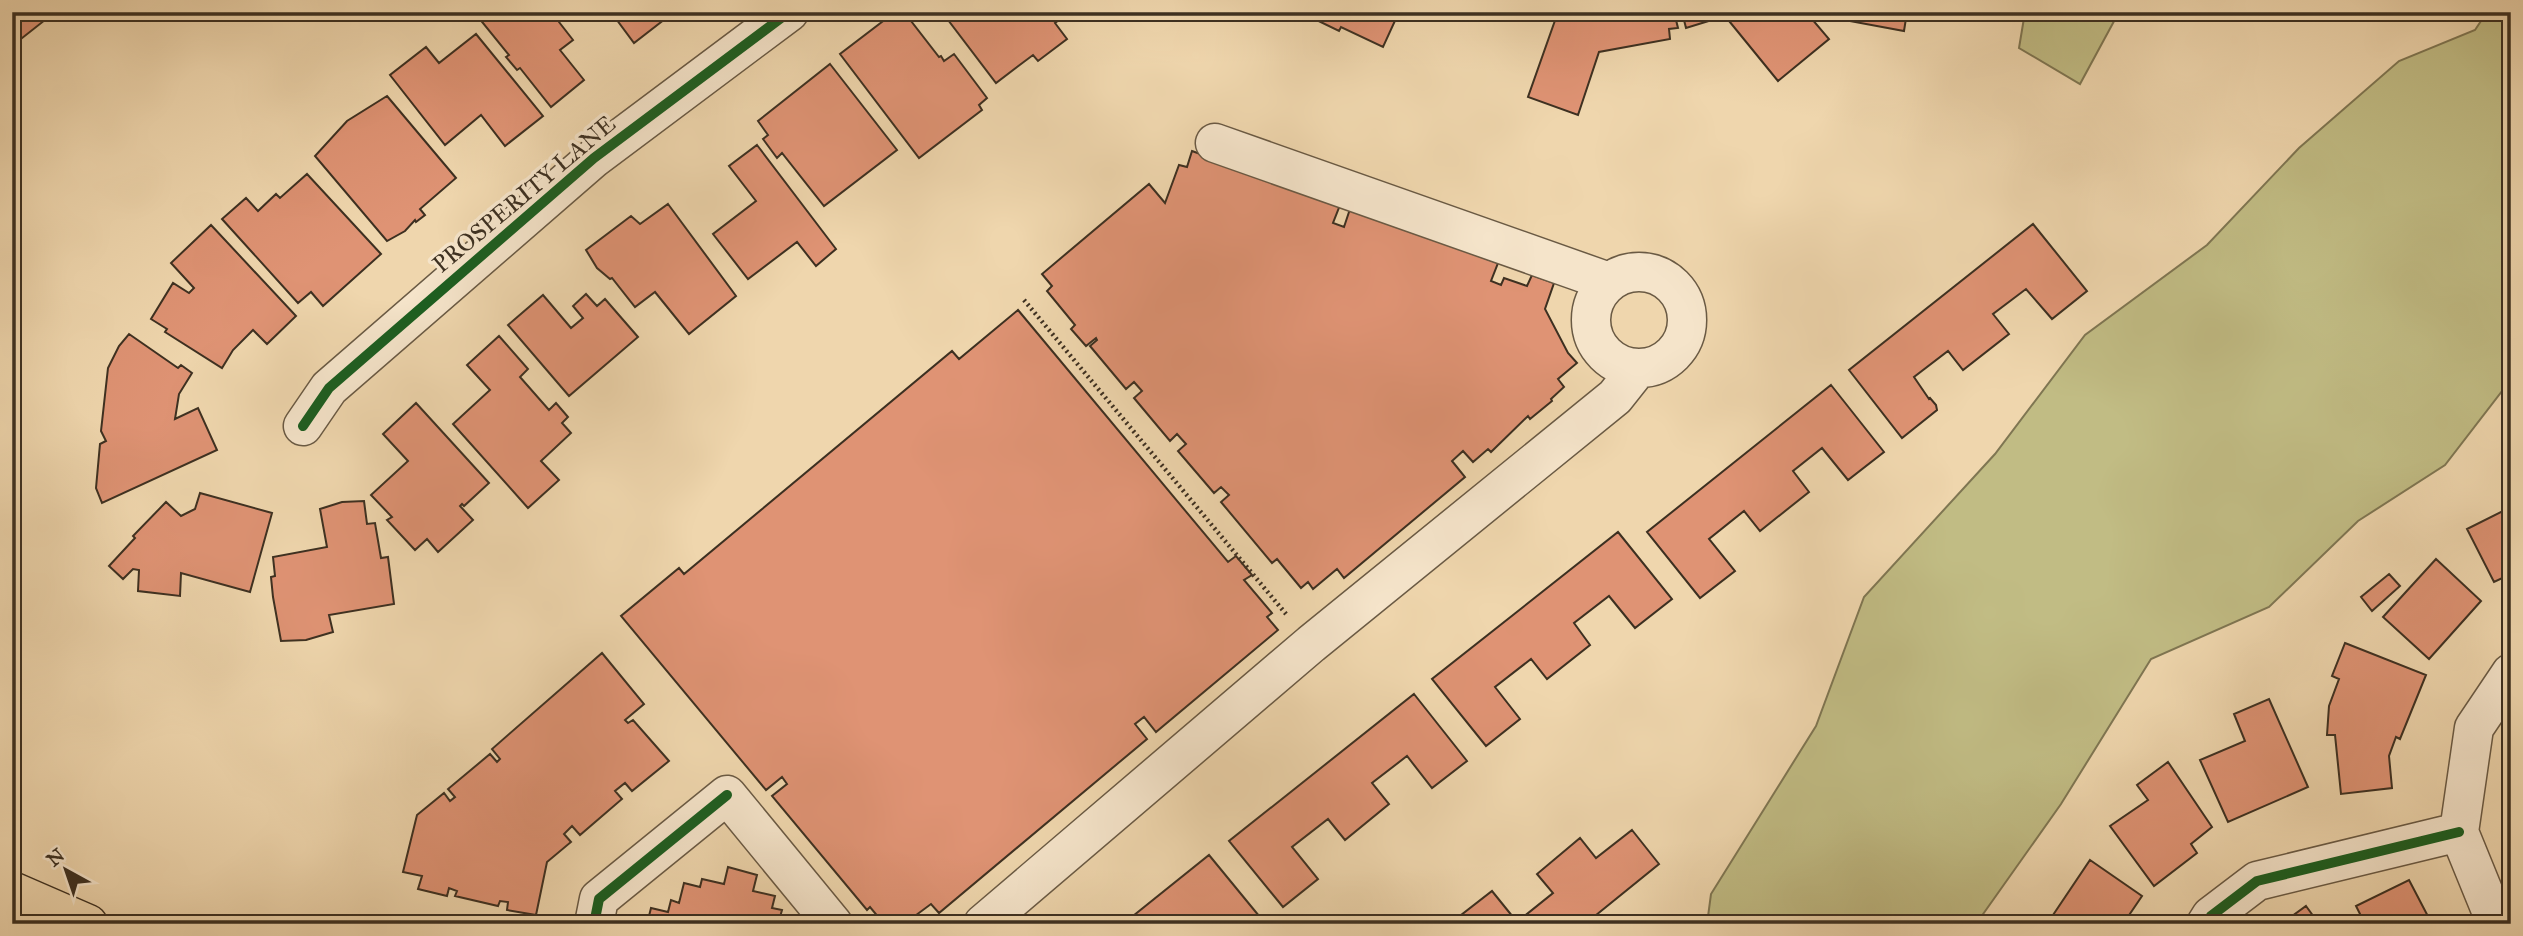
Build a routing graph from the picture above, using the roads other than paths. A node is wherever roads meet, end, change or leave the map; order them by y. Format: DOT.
graph roads {
  1 [pos="789,12"];
  2 [pos="1215,143"];
  3 [pos="1609,282"];
  4 [pos="1638,368"];
  5 [pos="303,426"];
  6 [pos="2511,673"];
  7 [pos="2459,832"];
  8 [pos="12,891"];
  9 [pos="88,924"];
  10 [pos="594,924"];
  11 [pos="833,924"];
  12 [pos="983,924"];
  13 [pos="2206,924"];
  14 [pos="2508,924"];
  1 -- 5 [label="street, PROSPERITY LANE"];
  2 -- 3 [label="street"];
  3 -- 4 [label="street"];
  3 -- 4 [label="street"];
  4 -- 12 [label="street"];
  6 -- 7 [label="street"];
  7 -- 13 [label="street"];
  7 -- 14 [label="street"];
  8 -- 9 [label="main road"];
  10 -- 11 [label="street"];
}
